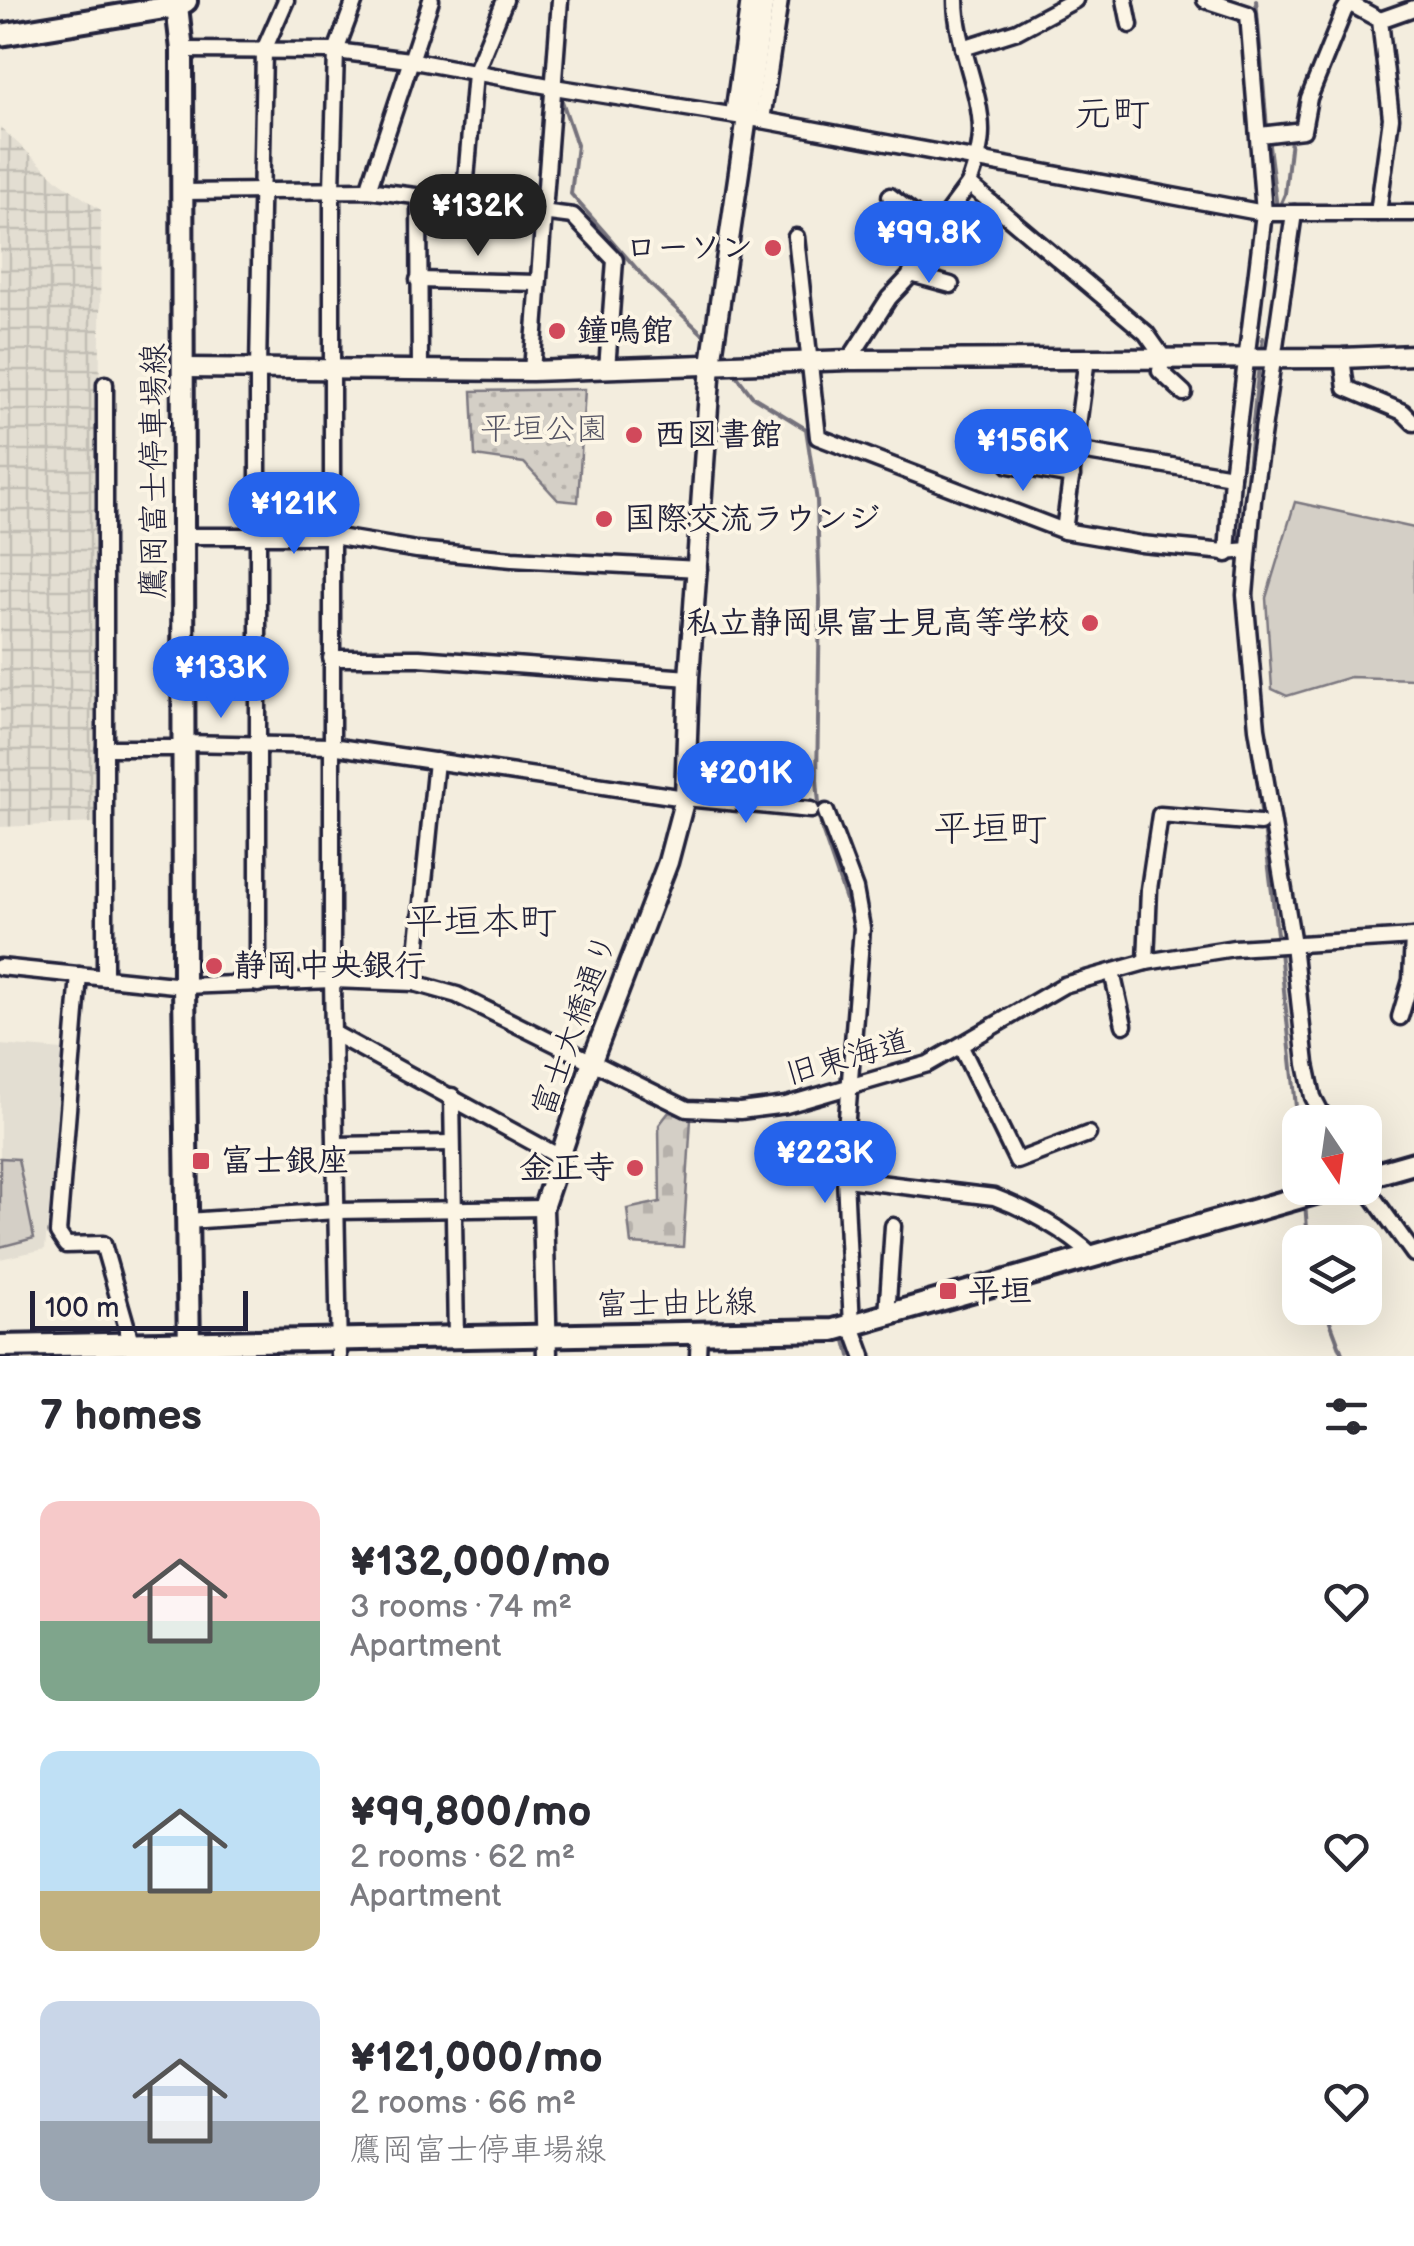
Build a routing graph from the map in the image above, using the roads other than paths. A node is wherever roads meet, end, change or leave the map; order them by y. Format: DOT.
graph roads {
  1 [pos="286,0"];
  2 [pos="355,0"];
  3 [pos="431,0"];
  4 [pos="505,0"];
  5 [pos="560,0"];
  6 [pos="749,0"];
  7 [pos="764,0"];
  8 [pos="780,0"];
  9 [pos="956,0"];
  10 [pos="1075,0"];
  11 [pos="1125,0"];
  12 [pos="1206,0"];
  13 [pos="1350,2"];
  14 [pos="183,3"];
  15 [pos="1414,8"];
  16 [pos="1380,20"];
  17 [pos="1130,25"];
  18 [pos="0,35"];
  19 [pos="963,48"];
  20 [pos="182,50"];
  21 [pos="264,50"];
  22 [pos="336,51"];
  23 [pos="409,60"];
  24 [pos="475,73"];
  25 [pos="554,87"];
  26 [pos="747,118"];
  27 [pos="1260,135"];
  28 [pos="977,162"];
  29 [pos="969,184"];
  30 [pos="332,189"];
  31 [pos="368,190"];
  32 [pos="183,192"];
  33 [pos="260,192"];
  34 [pos="890,196"];
  35 [pos="418,197"];
  36 [pos="464,203"];
  37 [pos="1378,212"];
  38 [pos="1266,213"];
  39 [pos="1292,213"];
  40 [pos="1414,213"];
  41 [pos="542,214"];
  42 [pos="935,230"];
  43 [pos="796,237"];
  44 [pos="911,274"];
  45 [pos="418,280"];
  46 [pos="536,282"];
  47 [pos="951,285"];
  48 [pos="1414,355"];
  49 [pos="1163,357"];
  50 [pos="1246,357"];
  51 [pos="1087,358"];
  52 [pos="1276,358"];
  53 [pos="1342,358"];
  54 [pos="849,360"];
  55 [pos="812,362"];
  56 [pos="711,364"];
  57 [pos="185,368"];
  58 [pos="607,369"];
  59 [pos="258,370"];
  60 [pos="532,370"];
  61 [pos="420,371"];
  62 [pos="333,372"];
  63 [pos="105,384"];
  64 [pos="1184,393"];
  65 [pos="1414,423"];
  66 [pos="1075,450"];
  67 [pos="1009,465"];
  68 [pos="1072,476"];
  69 [pos="1232,476"];
  70 [pos="1064,532"];
  71 [pos="257,535"];
  72 [pos="185,536"];
  73 [pos="332,536"];
  74 [pos="1236,551"];
  75 [pos="699,569"];
  76 [pos="331,658"];
  77 [pos="689,678"];
  78 [pos="260,743"];
  79 [pos="183,745"];
  80 [pos="331,746"];
  81 [pos="105,748"];
  82 [pos="436,761"];
  83 [pos="685,798"];
  84 [pos="1260,823"];
  85 [pos="1414,937"];
  86 [pos="1284,944"];
  87 [pos="1146,962"];
  88 [pos="0,968"];
  89 [pos="1112,972"];
  90 [pos="79,975"];
  91 [pos="105,977"];
  92 [pos="332,980"];
  93 [pos="258,984"];
  94 [pos="414,984"];
  95 [pos="184,986"];
  96 [pos="1400,1017"];
  97 [pos="1124,1025"];
  98 [pos="333,1033"];
  99 [pos="961,1047"];
  100 [pos="592,1061"];
  101 [pos="849,1087"];
  102 [pos="452,1096"];
  103 [pos="1318,1105"];
  104 [pos="1088,1134"];
  105 [pos="452,1143"];
  106 [pos="335,1144"];
  107 [pos="558,1156"];
  108 [pos="1414,1163"];
  109 [pos="1382,1172"];
  110 [pos="846,1178"];
  111 [pos="1282,1203"];
  112 [pos="1379,1205"];
  113 [pos="454,1207"];
  114 [pos="543,1208"];
  115 [pos="336,1211"];
  116 [pos="188,1221"];
  117 [pos="893,1226"];
  118 [pos="1414,1254"];
  119 [pos="1093,1256"];
  120 [pos="887,1316"];
  121 [pos="846,1327"];
  122 [pos="699,1333"];
  123 [pos="456,1338"];
  124 [pos="0,1346"];
  125 [pos="547,1346"];
  126 [pos="339,1348"];
  127 [pos="133,1349"];
  128 [pos="189,1349"];
  129 [pos="698,1356"];
  130 [pos="863,1356"];
  1 -- 21 [label="street"];
  2 -- 22 [label="street"];
  3 -- 23 [label="street"];
  4 -- 24 [label="street"];
  5 -- 25 [label="street"];
  6 -- 26 [label="street"];
  7 -- 26 [label="street, 富士大橋通り"];
  8 -- 26 [label="street"];
  9 -- 19 [label="street"];
  10 -- 19 [label="street"];
  11 -- 17 [label="street"];
  12 -- 27 [label="street"];
  13 -- 16 [label="street"];
  13 -- 27 [label="street"];
  14 -- 18 [label="main road"];
  14 -- 20 [label="main road, 鷹岡富士停車場線"];
  15 -- 16 [label="street"];
  16 -- 37 [label="street"];
  19 -- 28 [label="street"];
  20 -- 21 [label="street"];
  20 -- 32 [label="main road, 鷹岡富士停車場線"];
  21 -- 22 [label="street"];
  21 -- 33 [label="street"];
  22 -- 23 [label="street"];
  22 -- 30 [label="street"];
  23 -- 24 [label="street"];
  23 -- 31 [label="street"];
  24 -- 25 [label="street"];
  24 -- 36 [label="street"];
  25 -- 26 [label="street"];
  25 -- 41 [label="street"];
  26 -- 28 [label="street"];
  26 -- 56 [label="street, 富士大橋通り"];
  27 -- 38 [label="street"];
  28 -- 29 [label="street"];
  28 -- 38 [label="street"];
  29 -- 42 [label="street"];
  29 -- 49 [label="street"];
  30 -- 31 [label="street"];
  30 -- 33 [label="street"];
  30 -- 62 [label="street"];
  31 -- 35 [label="street"];
  32 -- 33 [label="street"];
  32 -- 57 [label="main road, 鷹岡富士停車場線"];
  33 -- 59 [label="street"];
  34 -- 42 [label="street"];
  35 -- 36 [label="street"];
  35 -- 45 [label="street"];
  36 -- 41 [label="street"];
  37 -- 39 [label="street"];
  37 -- 40 [label="street"];
  38 -- 39 [label="street"];
  38 -- 50 [label="street"];
  39 -- 52 [label="street"];
  41 -- 46 [label="street"];
  41 -- 58 [label="street"];
  42 -- 44 [label="street"];
  43 -- 55 [label="street"];
  44 -- 47 [label="street"];
  44 -- 54 [label="street"];
  45 -- 46 [label="street"];
  45 -- 61 [label="street"];
  46 -- 60 [label="street"];
  48 -- 53 [label="street"];
  49 -- 50 [label="street"];
  49 -- 51 [label="street"];
  49 -- 64 [label="street"];
  50 -- 52 [label="street"];
  50 -- 69 [label="street"];
  51 -- 54 [label="street"];
  51 -- 66 [label="street"];
  52 -- 53 [label="street"];
  52 -- 74 [label="street"];
  53 -- 65 [label="street"];
  54 -- 55 [label="street"];
  55 -- 56 [label="street"];
  55 -- 70 [label="street"];
  56 -- 58 [label="street"];
  56 -- 75 [label="street, 富士大橋通り"];
  57 -- 59 [label="street"];
  57 -- 72 [label="main road, 鷹岡富士停車場線"];
  58 -- 60 [label="street"];
  59 -- 62 [label="street"];
  59 -- 71 [label="street"];
  60 -- 61 [label="street"];
  61 -- 62 [label="street"];
  62 -- 73 [label="street"];
  63 -- 81 [label="street"];
  66 -- 68 [label="street"];
  66 -- 69 [label="street"];
  67 -- 68 [label="street"];
  68 -- 70 [label="street"];
  69 -- 74 [label="street"];
  70 -- 74 [label="street"];
  71 -- 72 [label="street"];
  71 -- 73 [label="street"];
  71 -- 78 [label="street"];
  72 -- 79 [label="main road, 鷹岡富士停車場線"];
  73 -- 75 [label="street"];
  73 -- 76 [label="street"];
  74 -- 86 [label="street"];
  75 -- 77 [label="street, 富士大橋通り"];
  76 -- 77 [label="street"];
  76 -- 80 [label="street"];
  77 -- 83 [label="street, 富士大橋通り"];
  78 -- 79 [label="street"];
  78 -- 80 [label="street"];
  78 -- 93 [label="street"];
  79 -- 81 [label="street"];
  79 -- 95 [label="main road, 鷹岡富士停車場線"];
  80 -- 82 [label="street"];
  80 -- 92 [label="street"];
  81 -- 91 [label="street"];
  82 -- 83 [label="street"];
  82 -- 94 [label="street"];
  83 -- 100 [label="street, 富士大橋通り"];
  83 -- 101 [label="street"];
  84 -- 87 [label="street"];
  85 -- 86 [label="street, 旧東海道"];
  85 -- 96 [label="street"];
  86 -- 87 [label="street, 旧東海道"];
  86 -- 103 [label="street"];
  87 -- 89 [label="street, 旧東海道"];
  88 -- 90 [label="street, 旧東海道"];
  89 -- 97 [label="street"];
  89 -- 99 [label="street, 旧東海道"];
  90 -- 91 [label="street, 旧東海道"];
  90 -- 127 [label="street"];
  91 -- 95 [label="street, 旧東海道"];
  92 -- 93 [label="street, 旧東海道"];
  92 -- 94 [label="street, 旧東海道"];
  92 -- 98 [label="street"];
  93 -- 95 [label="street, 旧東海道"];
  94 -- 100 [label="street, 旧東海道"];
  95 -- 116 [label="main road, 鷹岡富士停車場線"];
  98 -- 102 [label="street"];
  98 -- 106 [label="street"];
  99 -- 101 [label="street, 旧東海道"];
  99 -- 104 [label="street"];
  100 -- 101 [label="street, 旧東海道"];
  100 -- 107 [label="street, 富士大橋通り"];
  101 -- 110 [label="street"];
  102 -- 105 [label="street"];
  102 -- 107 [label="street"];
  105 -- 106 [label="street"];
  105 -- 113 [label="street"];
  106 -- 115 [label="street"];
  107 -- 114 [label="street, 富士大橋通り"];
  108 -- 109 [label="main road"];
  110 -- 119 [label="street"];
  110 -- 121 [label="street"];
  111 -- 119 [label="main road, 富士由比線"];
  112 -- 118 [label="street"];
  113 -- 114 [label="street"];
  113 -- 115 [label="street"];
  113 -- 123 [label="street"];
  114 -- 125 [label="street, 富士大橋通り"];
  115 -- 116 [label="street"];
  115 -- 126 [label="street"];
  116 -- 128 [label="main road, 鷹岡富士停車場線"];
  117 -- 120 [label="street"];
  119 -- 120 [label="main road, 富士由比線"];
  120 -- 121 [label="main road, 富士由比線"];
  121 -- 122 [label="main road, 富士由比線"];
  121 -- 130 [label="street"];
  122 -- 125 [label="main road, 富士由比線"];
  122 -- 129 [label="street"];
  123 -- 125 [label="main road, 富士由比線"];
  123 -- 126 [label="main road, 富士由比線"];
  124 -- 127 [label="main road, 富士由比線"];
  126 -- 128 [label="main road, 富士由比線"];
  127 -- 128 [label="main road, 富士由比線"];
}
